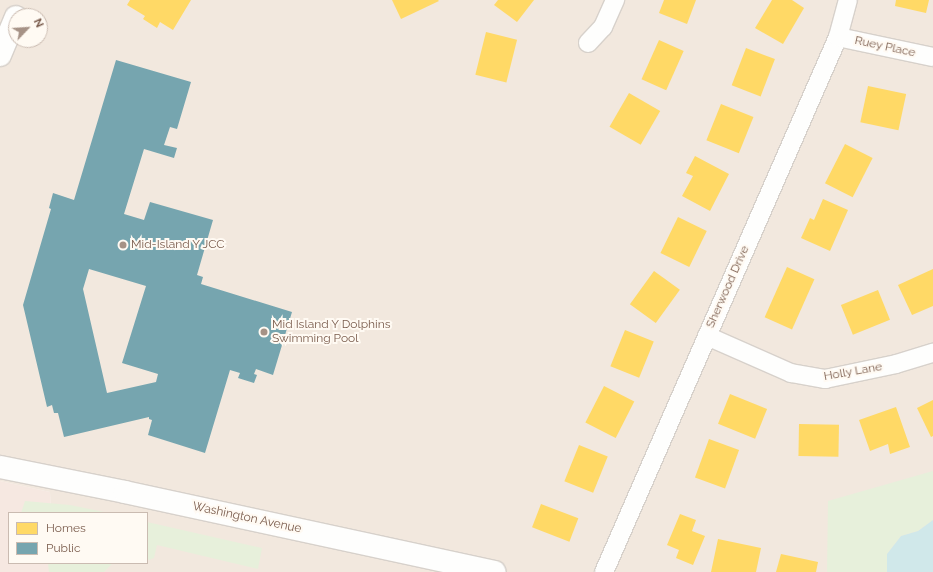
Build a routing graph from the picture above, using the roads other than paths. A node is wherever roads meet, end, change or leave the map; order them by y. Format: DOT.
graph roads {
  1 [pos="615,0"];
  2 [pos="848,0"];
  3 [pos="8,36"];
  4 [pos="838,37"];
  5 [pos="588,43"];
  6 [pos="0,55"];
  7 [pos="933,57"];
  8 [pos="707,336"];
  9 [pos="933,353"];
  10 [pos="0,467"];
  11 [pos="494,572"];
  12 [pos="604,572"];
  1 -- 5 [label="street"];
  2 -- 4 [label="street, Sherwood Drive"];
  3 -- 6 [label="main road"];
  4 -- 7 [label="street, Ruey Place"];
  4 -- 8 [label="street, Sherwood Drive"];
  8 -- 9 [label="street, Holly Lane"];
  8 -- 12 [label="street, Sherwood Drive"];
  10 -- 11 [label="main road, Washington Avenue"];
}
